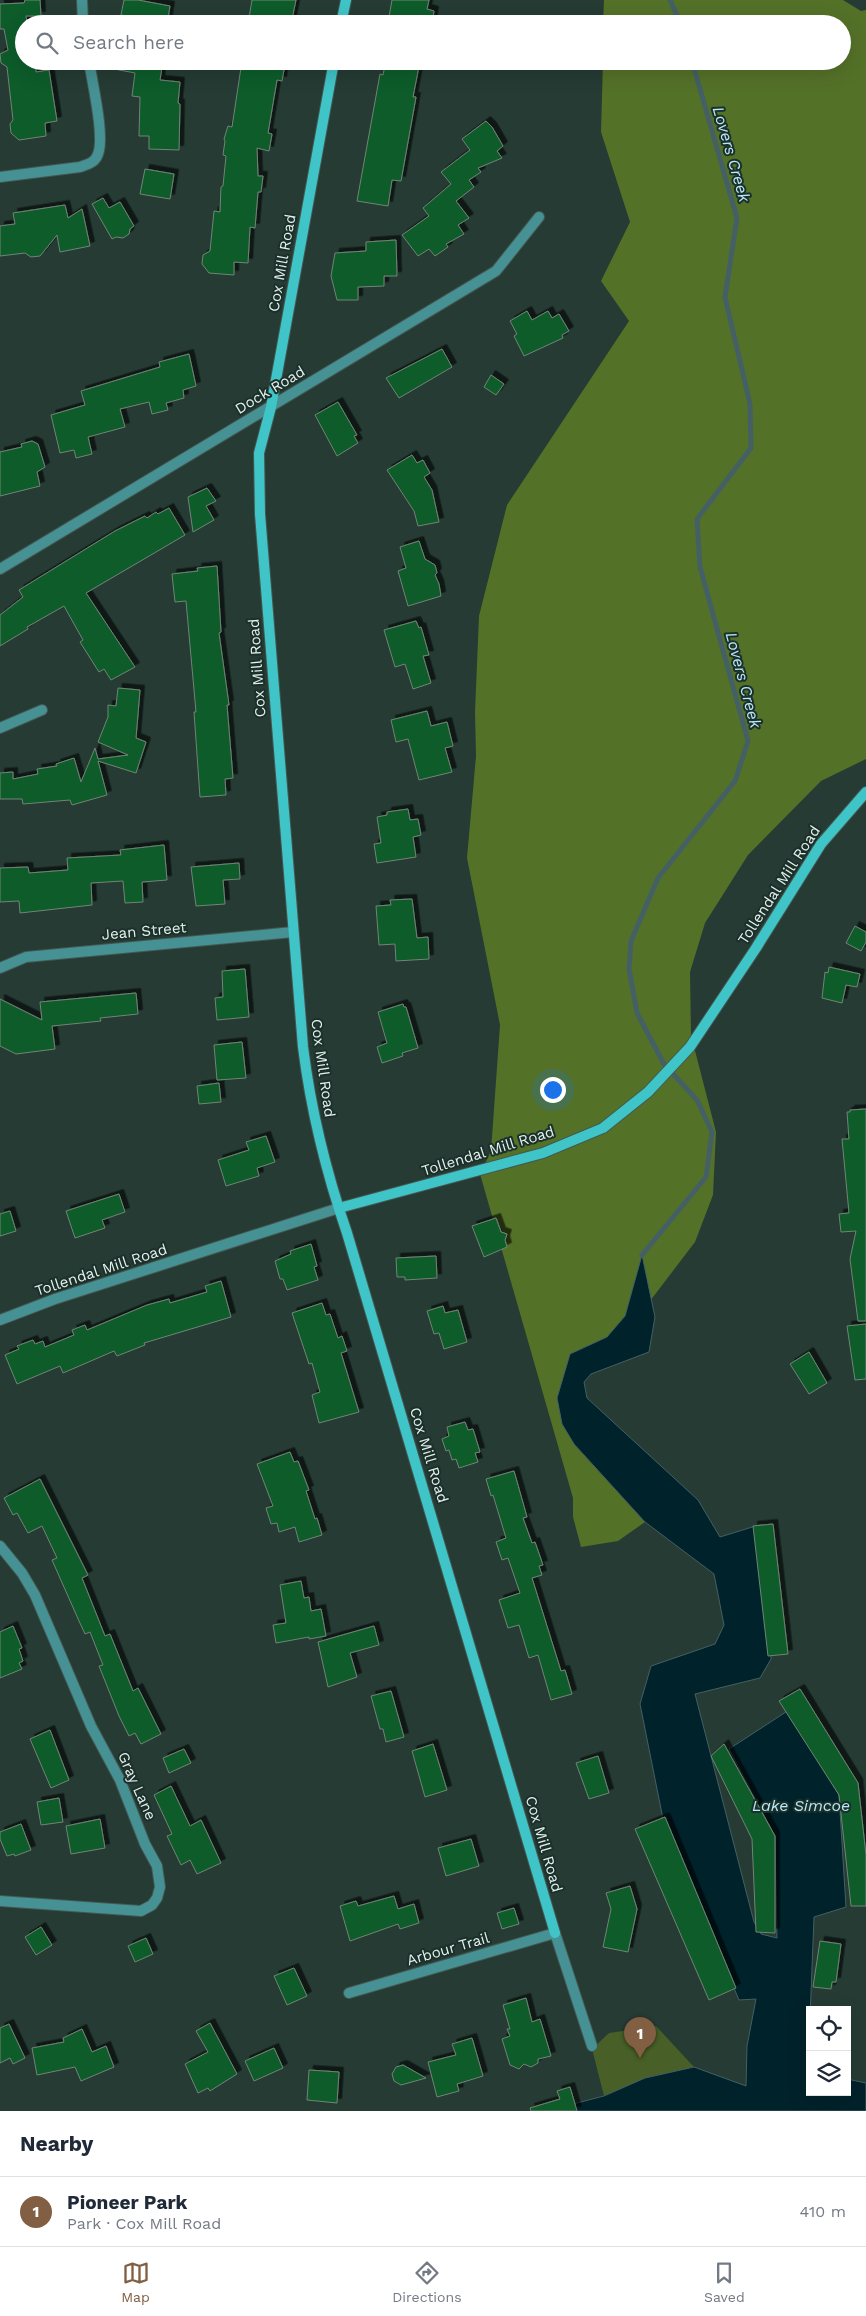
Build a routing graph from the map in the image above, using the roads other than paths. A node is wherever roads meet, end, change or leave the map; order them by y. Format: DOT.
graph roads {
  1 [pos="82,0"];
  2 [pos="346,0"];
  3 [pos="83,15"];
  4 [pos="343,15"];
  5 [pos="90,70"];
  6 [pos="332,70"];
  7 [pos="0,177"];
  8 [pos="539,217"];
  9 [pos="271,407"];
  10 [pos="0,569"];
  11 [pos="42,710"];
  12 [pos="0,728"];
  13 [pos="866,792"];
  14 [pos="292,932"];
  15 [pos="0,968"];
  16 [pos="339,1208"];
  17 [pos="0,1320"];
  18 [pos="0,1546"];
  19 [pos="0,1902"];
  20 [pos="555,1933"];
  21 [pos="349,1993"];
  22 [pos="592,2046"];
  1 -- 3 [label="street"];
  2 -- 4 [label="street"];
  5 -- 7 [label="street"];
  6 -- 9 [label="street, Cox Mill Road"];
  8 -- 9 [label="street, Dock Road"];
  9 -- 10 [label="street, Dock Road"];
  9 -- 14 [label="street, Cox Mill Road"];
  11 -- 12 [label="street"];
  13 -- 16 [label="street, Tollendal Mill Road"];
  14 -- 15 [label="street, Jean Street"];
  14 -- 16 [label="street, Cox Mill Road"];
  16 -- 17 [label="street, Tollendal Mill Road"];
  16 -- 20 [label="street, Cox Mill Road"];
  18 -- 19 [label="street, Gray Lane"];
  20 -- 21 [label="street, Arbour Trail"];
  20 -- 22 [label="street, Cox Mill Road"];
}
